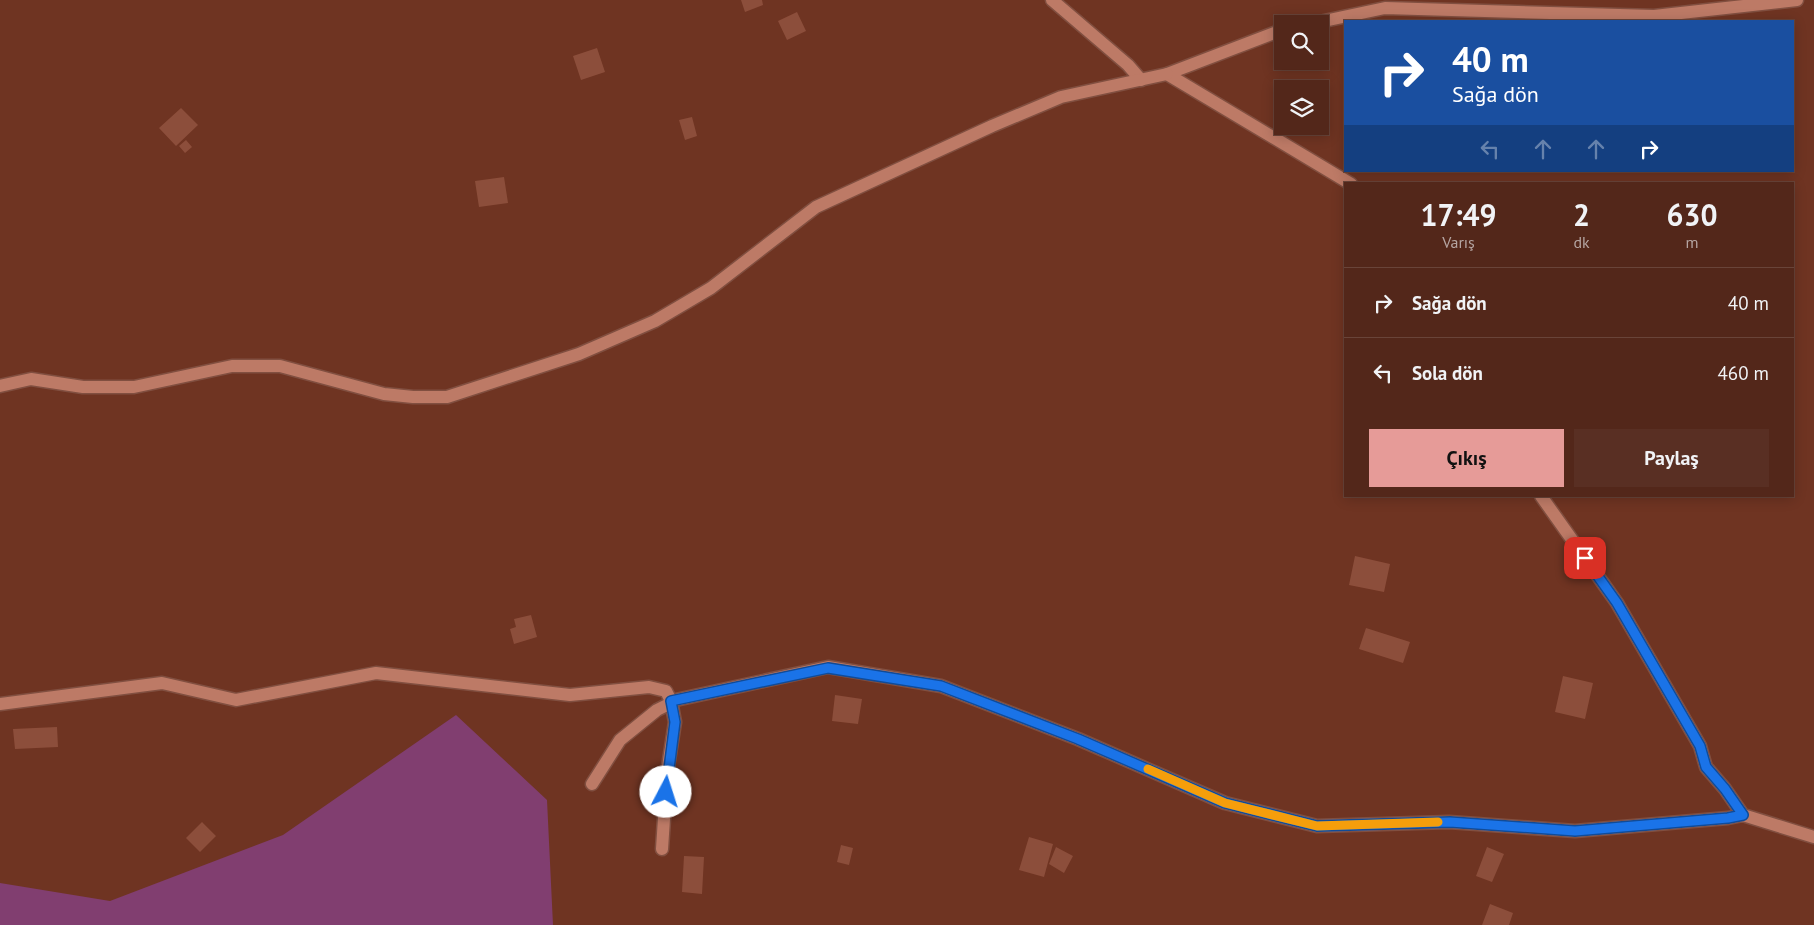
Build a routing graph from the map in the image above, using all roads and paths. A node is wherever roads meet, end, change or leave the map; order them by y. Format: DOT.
graph roads {
  1 [pos="1052,0"];
  2 [pos="1788,1"];
  3 [pos="1329,20"];
  4 [pos="1274,33"];
  5 [pos="1167,74"];
  6 [pos="1141,80"];
  7 [pos="1348,182"];
  8 [pos="0,386"];
  9 [pos="1542,497"];
  10 [pos="671,702"];
  11 [pos="0,704"];
  12 [pos="592,784"];
  13 [pos="1743,815"];
  14 [pos="1814,836"];
  15 [pos="662,849"];
  1 -- 6 [label="street"];
  2 -- 3 [label="street"];
  4 -- 5 [label="street"];
  5 -- 6 [label="street"];
  5 -- 7 [label="street"];
  6 -- 8 [label="street"];
  9 -- 13 [label="street"];
  10 -- 11 [label="street"];
  10 -- 12 [label="street"];
  10 -- 13 [label="street"];
  10 -- 15 [label="street"];
  13 -- 14 [label="street"];
}
